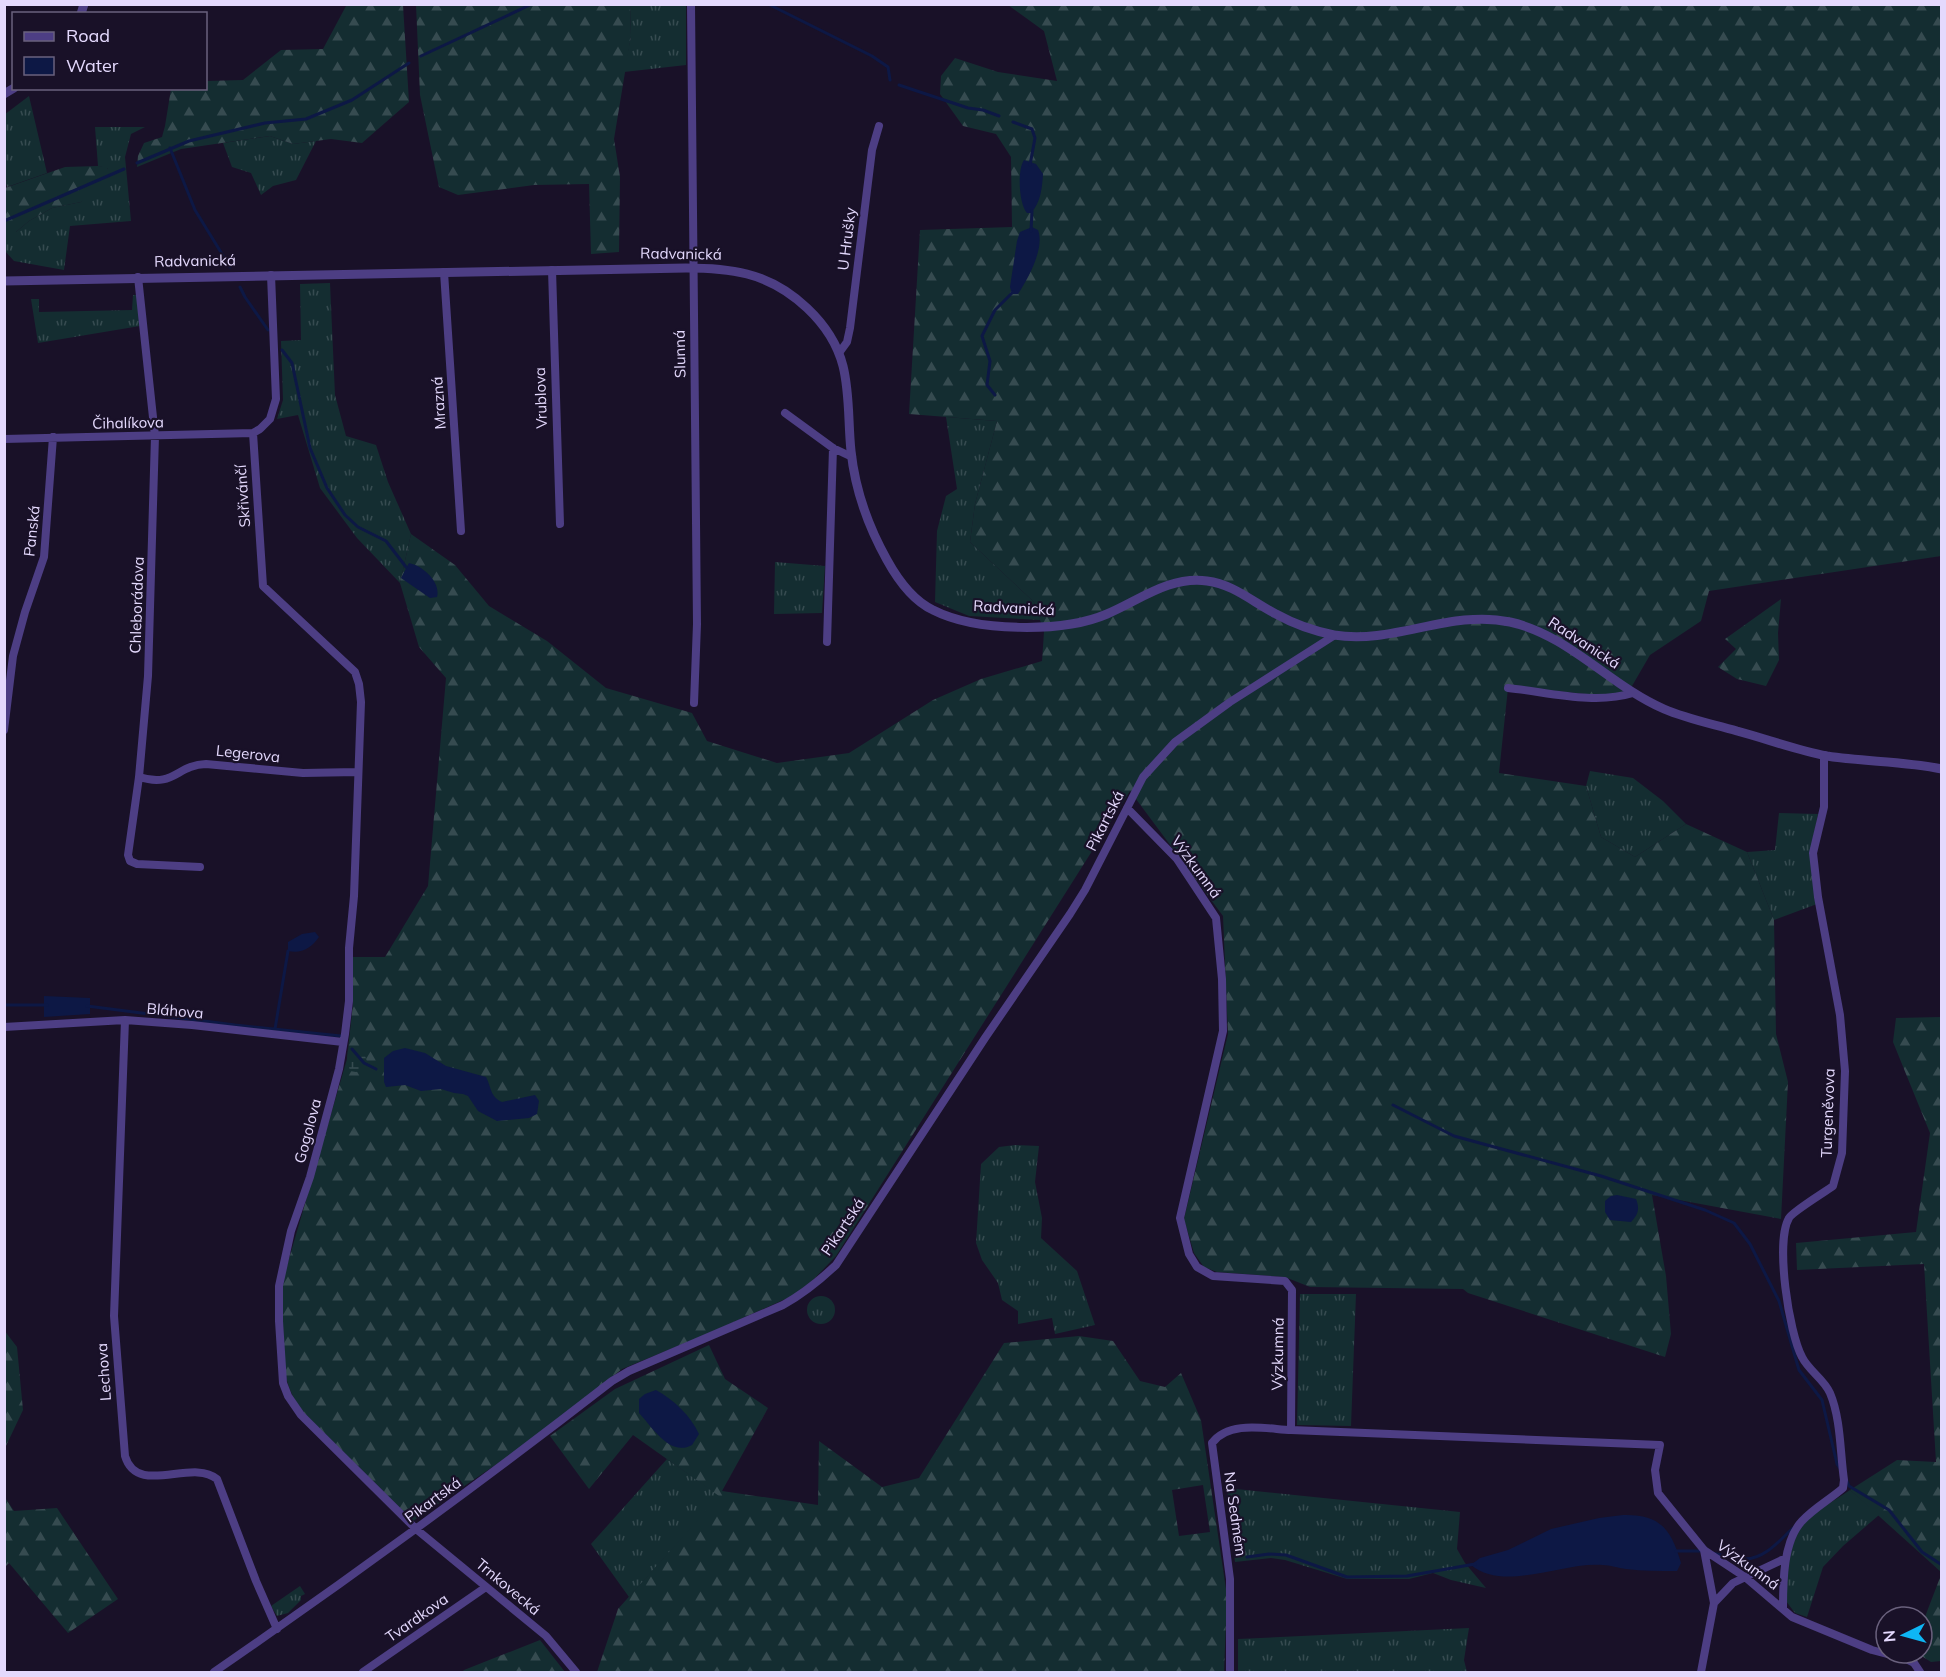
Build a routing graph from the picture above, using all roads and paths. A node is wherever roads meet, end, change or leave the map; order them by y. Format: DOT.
graph roads {
  1 [pos="691,4"];
  2 [pos="879,126"];
  3 [pos="692,268"];
  4 [pos="552,270"];
  5 [pos="444,272"];
  6 [pos="271,275"];
  7 [pos="138,278"];
  8 [pos="4,281"];
  9 [pos="839,353"];
  10 [pos="785,413"];
  11 [pos="253,433"];
  12 [pos="155,436"];
  13 [pos="53,437"];
  14 [pos="4,440"];
  15 [pos="833,447"];
  16 [pos="852,458"];
  17 [pos="560,524"];
  18 [pos="461,531"];
  19 [pos="1335,635"];
  20 [pos="827,642"];
  21 [pos="359,684"];
  22 [pos="1508,688"];
  23 [pos="1633,693"];
  24 [pos="694,703"];
  25 [pos="4,730"];
  26 [pos="1824,755"];
  27 [pos="1941,769"];
  28 [pos="357,772"];
  29 [pos="139,777"];
  30 [pos="1127,808"];
  31 [pos="200,867"];
  32 [pos="124,1020"];
  33 [pos="4,1027"];
  34 [pos="343,1042"];
  35 [pos="1291,1430"];
  36 [pos="416,1529"];
  37 [pos="1704,1550"];
  38 [pos="1786,1558"];
  39 [pos="1745,1577"];
  40 [pos="486,1587"];
  41 [pos="1714,1602"];
  42 [pos="1783,1608"];
  43 [pos="277,1629"];
  44 [pos="214,1672"];
  45 [pos="363,1672"];
  46 [pos="576,1672"];
  47 [pos="1230,1672"];
  48 [pos="1701,1672"];
  49 [pos="1920,1672"];
  1 -- 3 [label="street, Slunná"];
  2 -- 9 [label="street, U Hrušky"];
  3 -- 4 [label="street, Radvanická"];
  3 -- 9 [label="street, Radvanická"];
  3 -- 24 [label="street, Slunná"];
  4 -- 5 [label="street, Radvanická"];
  4 -- 17 [label="street, Vrublova"];
  5 -- 6 [label="street, Radvanická"];
  5 -- 18 [label="street, Mrazná"];
  6 -- 7 [label="street, Radvanická"];
  6 -- 11 [label="street"];
  7 -- 8 [label="street, Radvanická"];
  7 -- 12 [label="street, Chleborádova"];
  9 -- 16 [label="street, Radvanická"];
  10 -- 15 [label="street"];
  11 -- 12 [label="street, Čihalíkova"];
  11 -- 21 [label="street, Skřivánčí"];
  12 -- 13 [label="street, Čihalíkova"];
  12 -- 29 [label="street, Chleborádova"];
  13 -- 14 [label="street, Čihalíkova"];
  13 -- 25 [label="street, Panská"];
  15 -- 16 [label="street"];
  15 -- 20 [label="street"];
  16 -- 19 [label="street, Radvanická"];
  19 -- 23 [label="street, Radvanická"];
  19 -- 30 [label="street, Pikartská"];
  21 -- 28 [label="street, Gogolova"];
  22 -- 23 [label="street"];
  23 -- 26 [label="street, Radvanická"];
  26 -- 27 [label="street, Radvanická"];
  26 -- 38 [label="street, Turgeněvova"];
  28 -- 29 [label="street, Legerova"];
  28 -- 34 [label="street, Gogolova"];
  29 -- 31 [label="street, Chleborádova"];
  30 -- 35 [label="street, Výzkumná"];
  30 -- 36 [label="street, Pikartská"];
  32 -- 33 [label="street, Bláhova"];
  32 -- 34 [label="street, Bláhova"];
  32 -- 43 [label="street, Lechova"];
  34 -- 36 [label="street, Gogolova"];
  35 -- 37 [label="street, Výzkumná"];
  35 -- 47 [label="street, Na Sedmém"];
  36 -- 40 [label="street, Trnkovecká"];
  36 -- 43 [label="street, Pikartská"];
  37 -- 39 [label="street, Výzkumná"];
  37 -- 41 [label="street"];
  38 -- 39 [label="street"];
  38 -- 42 [label="street, Turgeněvova"];
  39 -- 41 [label="street"];
  39 -- 42 [label="street, Výzkumná"];
  40 -- 45 [label="street, Tvardkova"];
  40 -- 46 [label="street, Trnkovecká"];
  41 -- 48 [label="street"];
  42 -- 49 [label="street"];
  43 -- 44 [label="street, Pikartská"];
}
